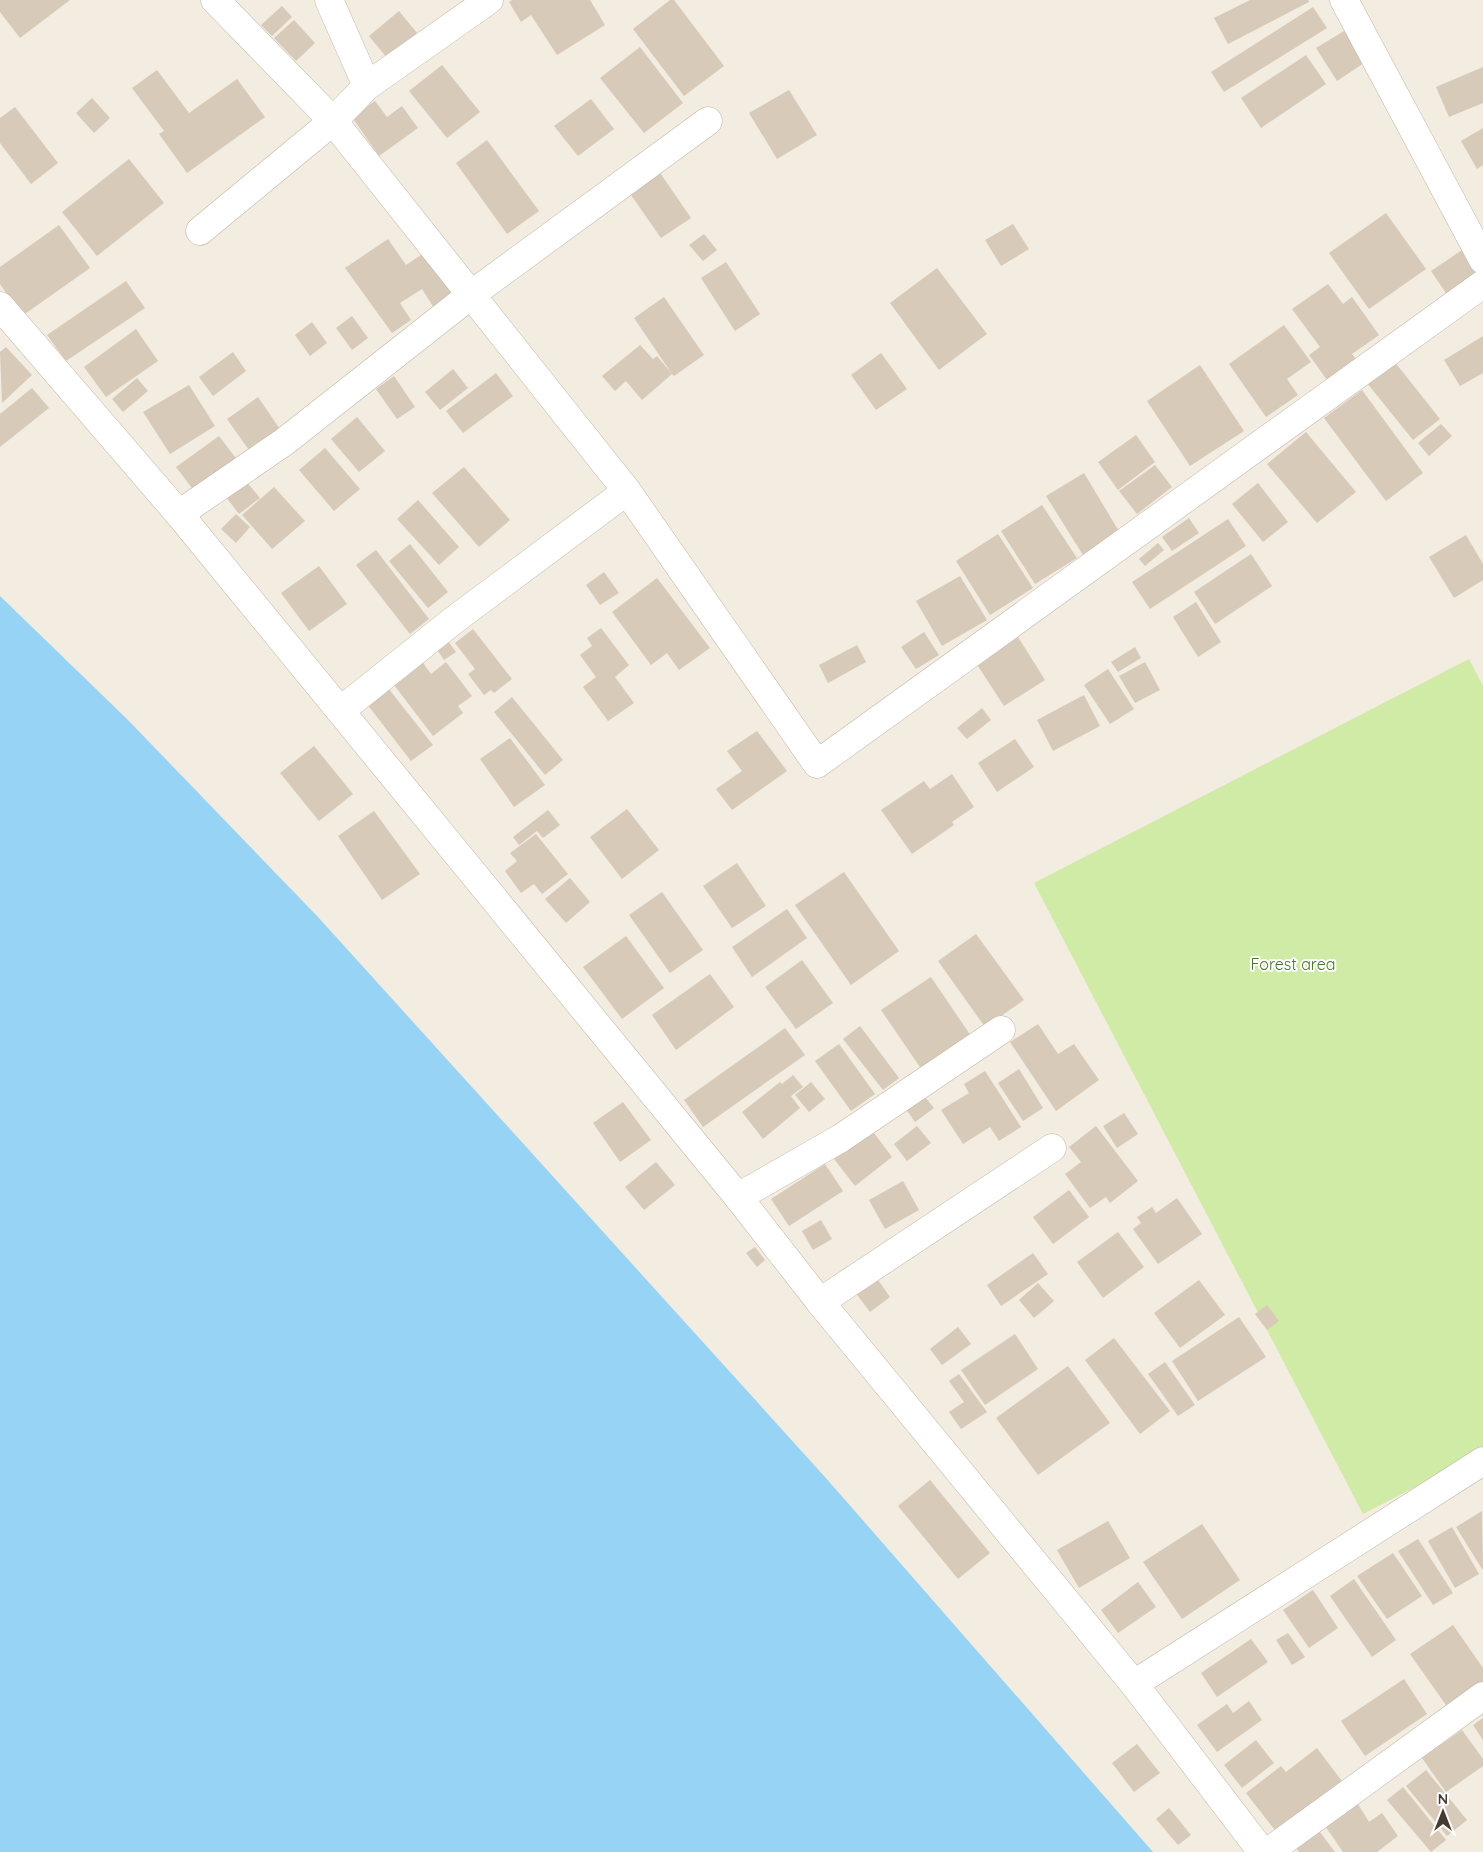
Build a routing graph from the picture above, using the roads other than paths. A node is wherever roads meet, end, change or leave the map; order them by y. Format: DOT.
graph roads {
  1 [pos="215,0"];
  2 [pos="329,0"];
  3 [pos="489,0"];
  4 [pos="1344,0"];
  5 [pos="367,86"];
  6 [pos="333,121"];
  7 [pos="708,121"];
  8 [pos="200,231"];
  9 [pos="1483,260"];
  10 [pos="1483,284"];
  11 [pos="472,294"];
  12 [pos="0,306"];
  13 [pos="627,491"];
  14 [pos="179,514"];
  15 [pos="340,711"];
  16 [pos="1001,1030"];
  17 [pos="1052,1148"];
  18 [pos="738,1197"];
  19 [pos="820,1302"];
  20 [pos="1483,1461"];
  21 [pos="1134,1684"];
  22 [pos="1483,1696"];
  23 [pos="1262,1852"];
  24 [pos="1268,1852"];
  1 -- 6 [label="street"];
  2 -- 5 [label="street"];
  3 -- 5 [label="street"];
  4 -- 9 [label="street"];
  5 -- 6 [label="street"];
  6 -- 8 [label="street"];
  6 -- 11 [label="street"];
  7 -- 11 [label="street"];
  10 -- 13 [label="street"];
  11 -- 13 [label="street"];
  11 -- 14 [label="street"];
  12 -- 14 [label="street"];
  13 -- 15 [label="street"];
  14 -- 15 [label="street"];
  15 -- 18 [label="street"];
  16 -- 18 [label="street"];
  17 -- 19 [label="street"];
  18 -- 19 [label="street"];
  19 -- 21 [label="street"];
  20 -- 21 [label="street"];
  21 -- 23 [label="street"];
  22 -- 24 [label="street"];
}
